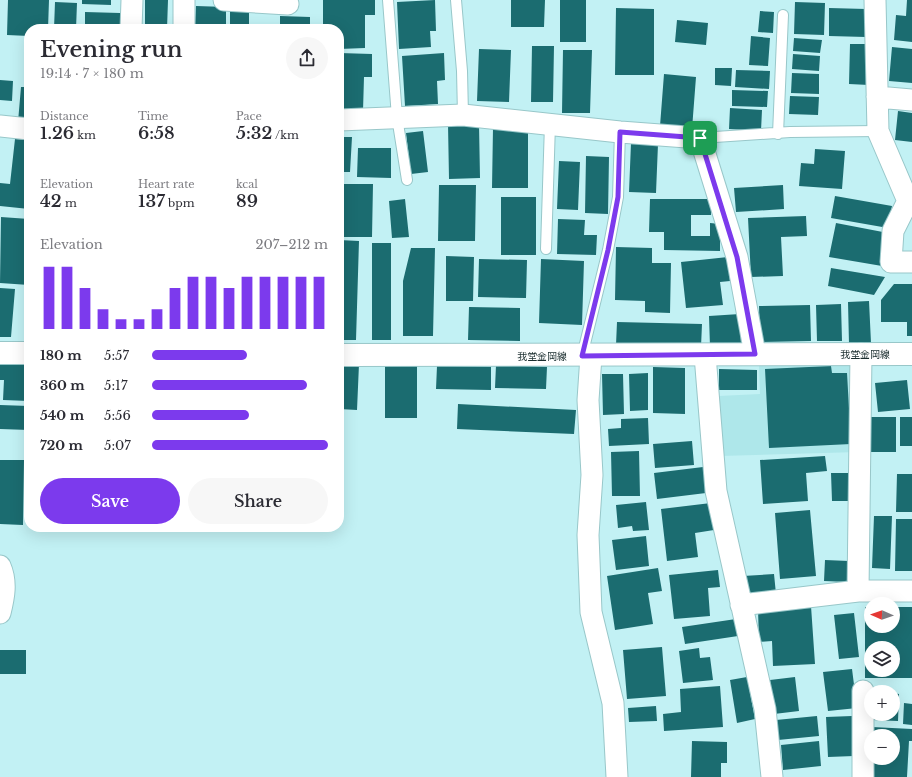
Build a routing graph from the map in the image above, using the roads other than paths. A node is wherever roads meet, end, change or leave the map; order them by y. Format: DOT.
graph roads {
  1 [pos="132,0"];
  2 [pos="184,0"];
  3 [pos="224,0"];
  4 [pos="388,0"];
  5 [pos="456,0"];
  6 [pos="875,0"];
  7 [pos="288,4"];
  8 [pos="783,15"];
  9 [pos="131,24"];
  10 [pos="184,24"];
  11 [pos="877,97"];
  12 [pos="912,100"];
  13 [pos="463,115"];
  14 [pos="397,117"];
  15 [pos="344,120"];
  16 [pos="550,124"];
  17 [pos="0,126"];
  18 [pos="24,128"];
  19 [pos="878,131"];
  20 [pos="620,132"];
  21 [pos="778,134"];
  22 [pos="700,138"];
  23 [pos="406,180"];
  24 [pos="546,249"];
  25 [pos="912,262"];
  26 [pos="0,353"];
  27 [pos="24,353"];
  28 [pos="755,354"];
  29 [pos="861,354"];
  30 [pos="912,354"];
  31 [pos="344,355"];
  32 [pos="704,355"];
  33 [pos="586,356"];
  34 [pos="0,566"];
  35 [pos="858,591"];
  36 [pos="912,591"];
  37 [pos="741,606"];
  38 [pos="0,614"];
  39 [pos="863,691"];
  40 [pos="617,777"];
  41 [pos="772,777"];
  42 [pos="863,777"];
  1 -- 9 [label="street"];
  2 -- 10 [label="street"];
  3 -- 7 [label="street"];
  4 -- 14 [label="lane"];
  5 -- 13 [label="lane"];
  6 -- 11 [label="street"];
  8 -- 21 [label="lane"];
  11 -- 12 [label="street"];
  11 -- 19 [label="street"];
  13 -- 14 [label="street"];
  13 -- 16 [label="street"];
  14 -- 15 [label="street"];
  14 -- 23 [label="lane"];
  16 -- 20 [label="street"];
  16 -- 24 [label="lane"];
  17 -- 18 [label="street"];
  19 -- 21 [label="lane"];
  19 -- 25 [label="street"];
  20 -- 22 [label="street"];
  20 -- 33 [label="lane"];
  21 -- 22 [label="lane"];
  22 -- 28 [label="street"];
  26 -- 27 [label="main road"];
  28 -- 29 [label="main road, 我堂金岡線"];
  28 -- 32 [label="main road, 我堂金岡線"];
  29 -- 30 [label="main road, 我堂金岡線"];
  29 -- 35 [label="street"];
  31 -- 33 [label="main road, 我堂金岡線"];
  32 -- 33 [label="main road, 我堂金岡線"];
  32 -- 37 [label="street"];
  33 -- 40 [label="street"];
  34 -- 38 [label="street"];
  35 -- 36 [label="street"];
  35 -- 37 [label="street"];
  37 -- 41 [label="street"];
  39 -- 42 [label="street"];
}
